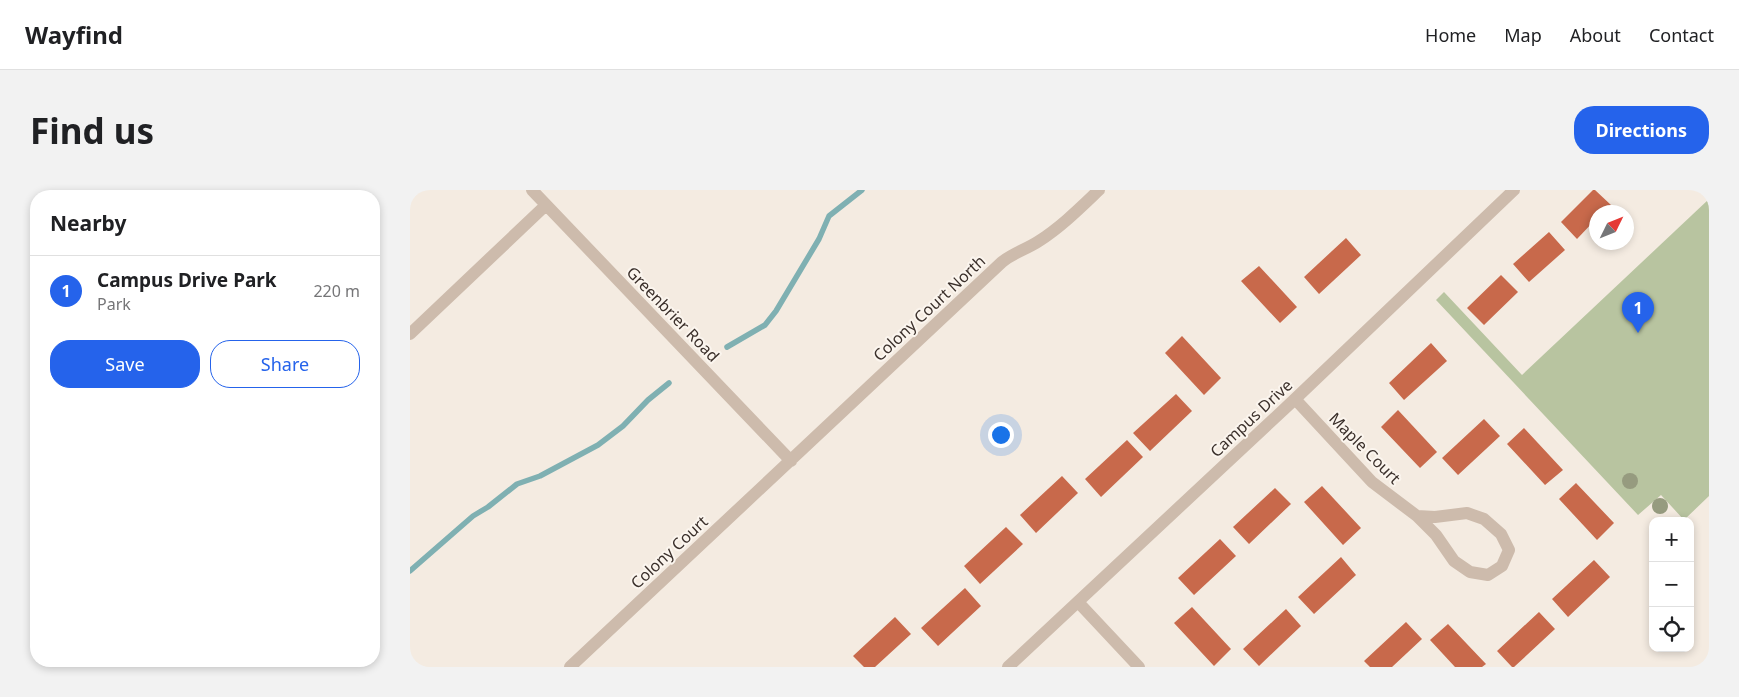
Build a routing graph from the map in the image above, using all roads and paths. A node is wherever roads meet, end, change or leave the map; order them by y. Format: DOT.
graph roads {
  1 [pos="532,190"];
  2 [pos="1099,190"];
  3 [pos="1514,190"];
  4 [pos="546,205"];
  5 [pos="410,334"];
  6 [pos="1295,399"];
  7 [pos="791,461"];
  8 [pos="1417,516"];
  9 [pos="1078,602"];
  10 [pos="570,667"];
  11 [pos="1008,667"];
  12 [pos="1139,667"];
  1 -- 4 [label="street, Greenbrier Road"];
  2 -- 7 [label="street, Colony Court North"];
  3 -- 6 [label="street, Campus Drive"];
  4 -- 5 [label="street"];
  4 -- 7 [label="street, Greenbrier Road"];
  6 -- 8 [label="street, Maple Court"];
  6 -- 9 [label="street, Campus Drive"];
  7 -- 10 [label="street, Colony Court"];
  8 -- 8 [label="street, Maple Court"];
  9 -- 11 [label="street, Campus Drive"];
  9 -- 12 [label="street"];
}
